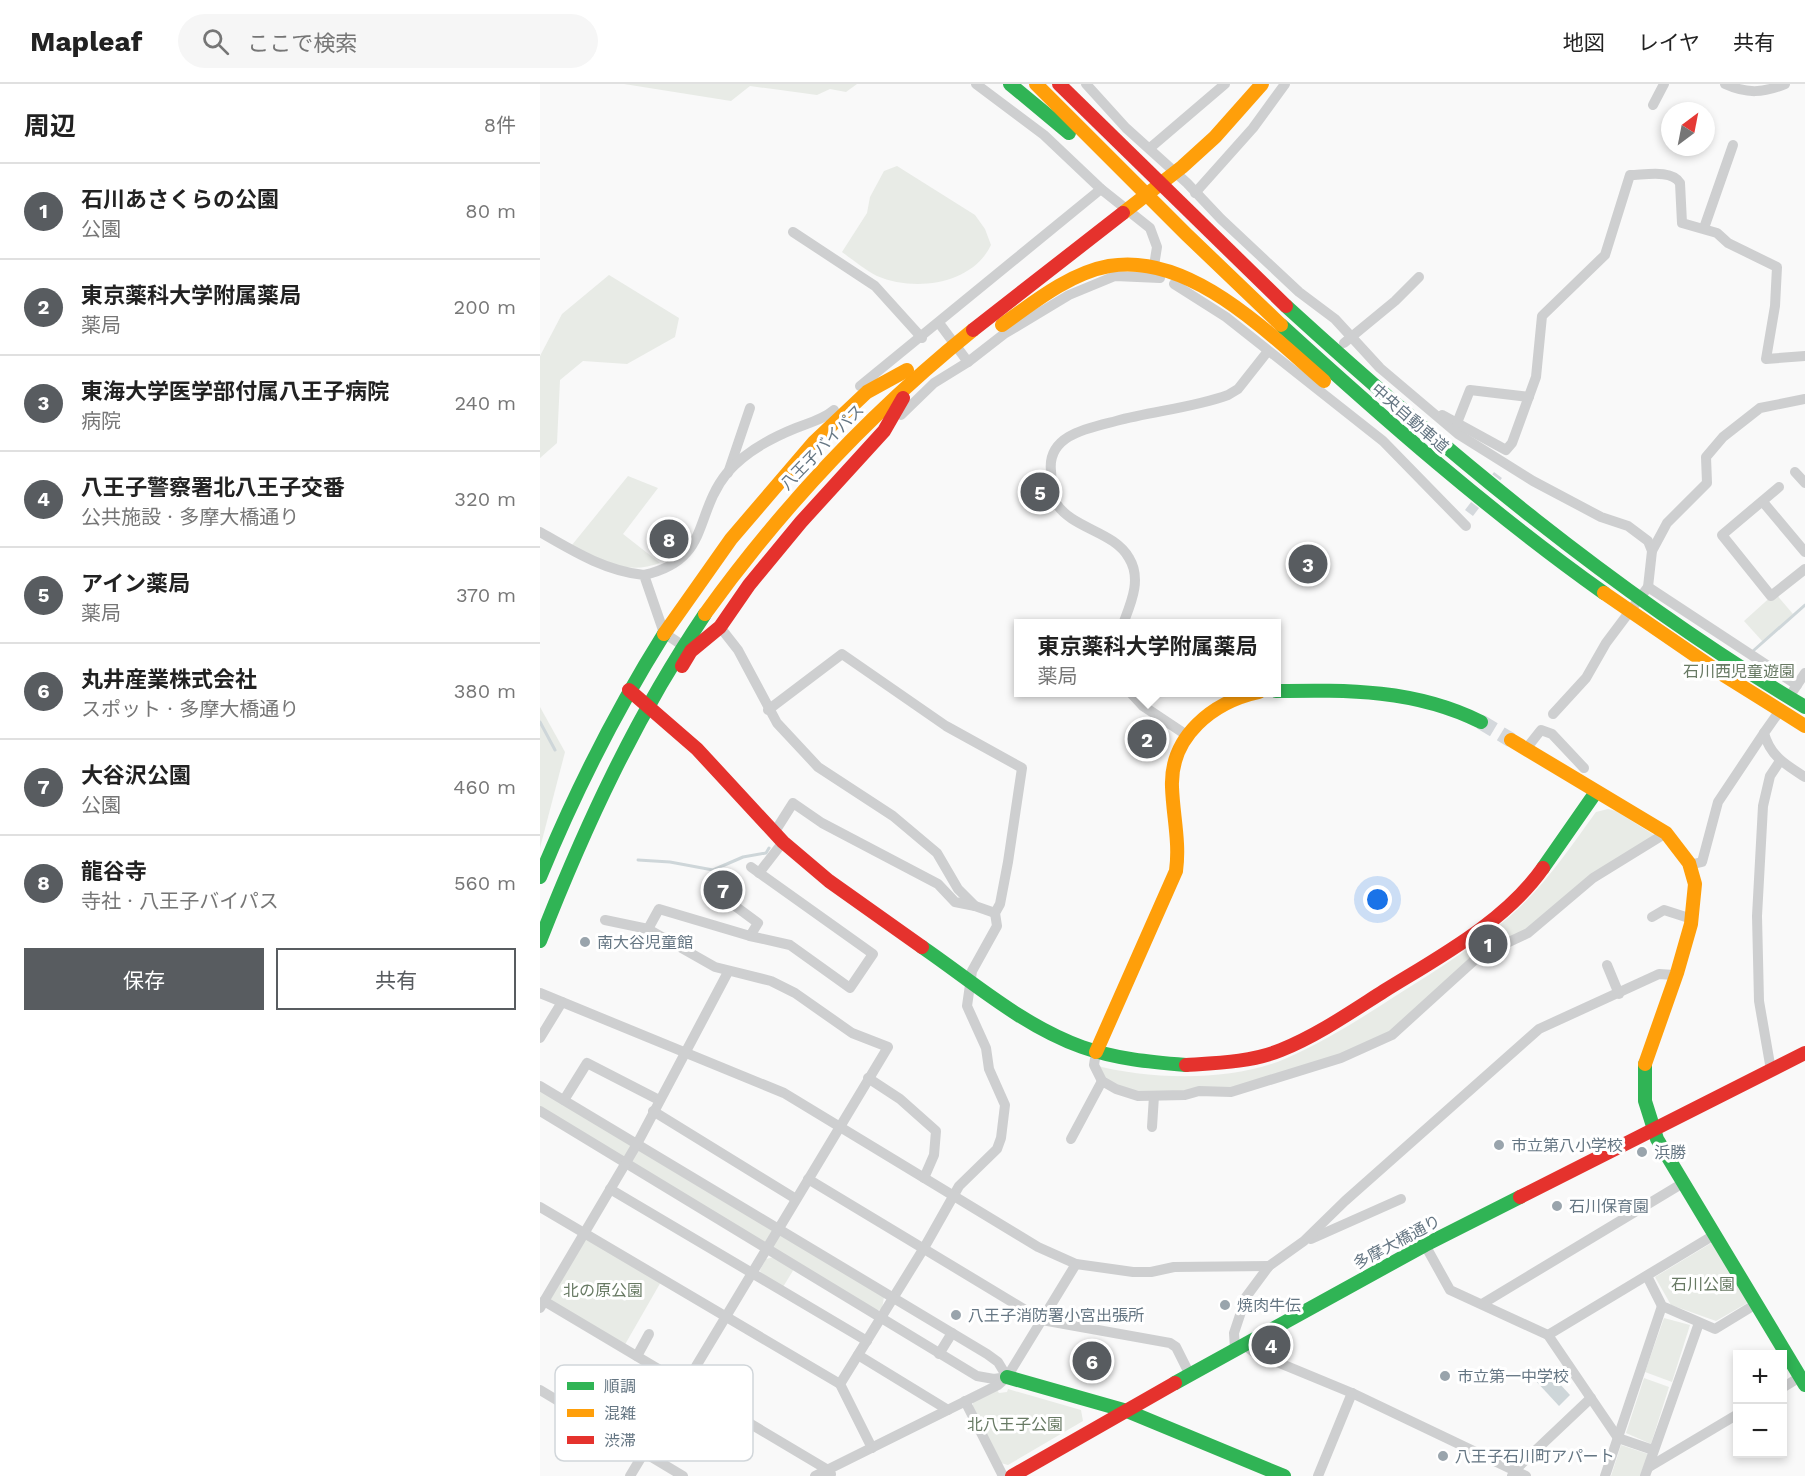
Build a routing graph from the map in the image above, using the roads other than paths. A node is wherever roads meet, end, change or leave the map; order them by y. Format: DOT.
graph roads {
  1 [pos="976,84"];
  2 [pos="1010,84"];
  3 [pos="1036,84"];
  4 [pos="1059,84"];
  5 [pos="1086,84"];
  6 [pos="1225,84"];
  7 [pos="1245,84"];
  8 [pos="1262,84"];
  9 [pos="1285,84"];
  10 [pos="1664,84"];
  11 [pos="1725,84"];
  12 [pos="1785,84"];
  13 [pos="1653,105"];
  14 [pos="1733,145"];
  15 [pos="1153,151"];
  16 [pos="1123,172"];
  17 [pos="1104,191"];
  18 [pos="1195,193"];
  19 [pos="1704,228"];
  20 [pos="793,232"];
  21 [pos="1153,274"];
  22 [pos="1419,277"];
  23 [pos="940,326"];
  24 [pos="922,338"];
  25 [pos="964,339"];
  26 [pos="1348,339"];
  27 [pos="1268,351"];
  28 [pos="1805,356"];
  29 [pos="966,359"];
  30 [pos="907,370"];
  31 [pos="923,373"];
  32 [pos="856,395"];
  33 [pos="1529,397"];
  34 [pos="1805,399"];
  35 [pos="1426,406"];
  36 [pos="750,408"];
  37 [pos="1457,423"];
  38 [pos="884,431"];
  39 [pos="1505,464"];
  40 [pos="1795,472"];
  41 [pos="728,473"];
  42 [pos="1498,475"];
  43 [pos="1805,483"];
  44 [pos="804,487"];
  45 [pos="1779,488"];
  46 [pos="1763,502"];
  47 [pos="1466,520"];
  48 [pos="540,532"];
  49 [pos="1652,551"];
  50 [pos="1805,552"];
  51 [pos="1805,569"];
  52 [pos="644,574"];
  53 [pos="1586,580"];
  54 [pos="1648,587"];
  55 [pos="693,619"];
  56 [pos="1125,619"];
  57 [pos="720,627"];
  58 [pos="664,633"];
  59 [pos="691,651"];
  60 [pos="1805,673"];
  61 [pos="1797,685"];
  62 [pos="629,690"];
  63 [pos="1281,691"];
  64 [pos="1134,697"];
  65 [pos="1242,697"];
  66 [pos="1800,704"];
  67 [pos="768,710"];
  68 [pos="655,711"];
  69 [pos="1553,714"];
  70 [pos="1481,722"];
  71 [pos="1805,726"];
  72 [pos="1764,733"];
  73 [pos="1188,736"];
  74 [pos="1511,740"];
  75 [pos="1526,749"];
  76 [pos="1780,761"];
  77 [pos="1584,768"];
  78 [pos="1805,777"];
  79 [pos="597,784"];
  80 [pos="1596,792"];
  81 [pos="1666,833"];
  82 [pos="778,838"];
  83 [pos="1689,865"];
  84 [pos="540,877"];
  85 [pos="731,903"];
  86 [pos="540,904"];
  87 [pos="975,906"];
  88 [pos="995,913"];
  89 [pos="1652,917"];
  90 [pos="1692,919"];
  91 [pos="605,920"];
  92 [pos="648,929"];
  93 [pos="750,936"];
  94 [pos="540,941"];
  95 [pos="540,954"];
  96 [pos="1607,965"];
  97 [pos="728,972"];
  98 [pos="1674,975"];
  99 [pos="970,981"];
  100 [pos="540,993"];
  101 [pos="1619,994"];
  102 [pos="562,1002"];
  103 [pos="540,1038"];
  104 [pos="685,1052"];
  105 [pos="1096,1052"];
  106 [pos="1805,1053"];
  107 [pos="1771,1070"];
  108 [pos="868,1078"];
  109 [pos="1102,1081"];
  110 [pos="540,1086"];
  111 [pos="1154,1096"];
  112 [pos="564,1100"];
  113 [pos="659,1100"];
  114 [pos="540,1111"];
  115 [pos="653,1111"];
  116 [pos="839,1127"];
  117 [pos="1152,1127"];
  118 [pos="1652,1129"];
  119 [pos="1071,1139"];
  120 [pos="637,1144"];
  121 [pos="627,1163"];
  122 [pos="924,1178"];
  123 [pos="808,1179"];
  124 [pos="1683,1183"];
  125 [pos="610,1189"];
  126 [pos="953,1197"];
  127 [pos="796,1199"];
  128 [pos="1401,1199"];
  129 [pos="540,1207"];
  130 [pos="778,1228"];
  131 [pos="584,1233"];
  132 [pos="1714,1235"];
  133 [pos="1304,1241"];
  134 [pos="1425,1245"];
  135 [pos="766,1248"];
  136 [pos="924,1248"];
  137 [pos="1076,1264"];
  138 [pos="1269,1266"];
  139 [pos="752,1273"];
  140 [pos="1647,1276"];
  141 [pos="893,1297"];
  142 [pos="542,1304"];
  143 [pos="1482,1304"];
  144 [pos="1756,1304"];
  145 [pos="1662,1306"];
  146 [pos="725,1317"];
  147 [pos="881,1317"];
  148 [pos="1042,1320"];
  149 [pos="1699,1323"];
  150 [pos="952,1333"];
  151 [pos="649,1334"];
  152 [pos="1548,1335"];
  153 [pos="867,1341"];
  154 [pos="1239,1346"];
  155 [pos="939,1354"];
  156 [pos="858,1355"];
  157 [pos="637,1356"];
  158 [pos="653,1365"];
  159 [pos="697,1365"];
  160 [pos="1190,1375"];
  161 [pos="1007,1377"];
  162 [pos="1803,1381"];
  163 [pos="840,1384"];
  164 [pos="1787,1386"];
  165 [pos="540,1390"];
  166 [pos="1352,1393"];
  167 [pos="1591,1398"];
  168 [pos="555,1399"];
  169 [pos="965,1401"];
  170 [pos="948,1410"];
  171 [pos="1127,1411"];
  172 [pos="1733,1417"];
  173 [pos="753,1425"];
  174 [pos="1618,1438"];
  175 [pos="872,1448"];
  176 [pos="1653,1450"];
  177 [pos="639,1461"];
  178 [pos="658,1461"];
  179 [pos="1647,1472"];
  180 [pos="830,1473"];
  181 [pos="1513,1473"];
  182 [pos="630,1476"];
  183 [pos="683,1476"];
  184 [pos="816,1476"];
  185 [pos="1003,1476"];
  186 [pos="1012,1476"];
  187 [pos="1284,1476"];
  188 [pos="1318,1476"];
  189 [pos="1526,1476"];
  190 [pos="1605,1476"];
  1 -- 17 [label="street"];
  2 -- 16 [label="main road"];
  3 -- 16 [label="main road, 中央自動車道"];
  4 -- 66 [label="main road, 中央自動車道"];
  5 -- 15 [label="street"];
  6 -- 15 [label="street"];
  7 -- 30 [label="main road, 八王子バイパス"];
  8 -- 25 [label="main road, 八王子バイパス"];
  9 -- 18 [label="street"];
  10 -- 13 [label="street"];
  11 -- 12 [label="street"];
  14 -- 19 [label="street"];
  15 -- 18 [label="street"];
  16 -- 53 [label="main road, 中央自動車道"];
  17 -- 21 [label="street"];
  17 -- 23 [label="street"];
  18 -- 26 [label="street"];
  19 -- 28 [label="street"];
  19 -- 33 [label="street"];
  20 -- 24 [label="street"];
  21 -- 27 [label="street"];
  21 -- 29 [label="street"];
  22 -- 26 [label="street"];
  23 -- 24 [label="street"];
  23 -- 29 [label="street"];
  24 -- 32 [label="street"];
  25 -- 31 [label="main road, 八王子バイパス"];
  25 -- 53 [label="main road"];
  26 -- 35 [label="street"];
  27 -- 47 [label="street"];
  27 -- 56 [label="street"];
  29 -- 38 [label="street"];
  30 -- 32 [label="main road"];
  30 -- 55 [label="main road, 八王子バイパス"];
  31 -- 38 [label="main road"];
  31 -- 44 [label="main road, 八王子バイパス"];
  32 -- 41 [label="street"];
  32 -- 58 [label="main road"];
  33 -- 37 [label="street"];
  33 -- 37 [label="street"];
  34 -- 49 [label="street"];
  35 -- 37 [label="street"];
  35 -- 39 [label="street"];
  36 -- 41 [label="street"];
  38 -- 44 [label="main road"];
  38 -- 57 [label="main road"];
  39 -- 42 [label="street"];
  39 -- 49 [label="street"];
  40 -- 43 [label="street"];
  41 -- 52 [label="street"];
  44 -- 55 [label="main road, 八王子バイパス"];
  45 -- 46 [label="street"];
  46 -- 50 [label="street"];
  46 -- 51 [label="street"];
  48 -- 52 [label="street"];
  49 -- 54 [label="street"];
  52 -- 58 [label="street"];
  53 -- 71 [label="main road, 中央自動車道"];
  54 -- 61 [label="street"];
  54 -- 69 [label="street"];
  55 -- 79 [label="main road, 八王子バイパス"];
  57 -- 59 [label="main road"];
  57 -- 67 [label="street"];
  58 -- 59 [label="street"];
  58 -- 62 [label="main road"];
  59 -- 68 [label="main road"];
  60 -- 61 [label="street"];
  61 -- 72 [label="street"];
  62 -- 68 [label="main road"];
  62 -- 84 [label="main road"];
  63 -- 70 [label="main road"];
  64 -- 73 [label="street"];
  65 -- 73 [label="main road"];
  67 -- 87 [label="street"];
  67 -- 88 [label="street"];
  68 -- 82 [label="main road"];
  68 -- 95 [label="main road"];
  72 -- 76 [label="street"];
  72 -- 83 [label="street"];
  73 -- 105 [label="main road"];
  74 -- 75 [label="main road"];
  75 -- 77 [label="street"];
  75 -- 80 [label="main road"];
  76 -- 78 [label="street"];
  76 -- 107 [label="street"];
  79 -- 86 [label="main road, 八王子バイパス"];
  79 -- 94 [label="main road, 八王子バイパス"];
  80 -- 81 [label="main road"];
  80 -- 105 [label="main road"];
  81 -- 83 [label="main road"];
  81 -- 111 [label="street"];
  82 -- 87 [label="street"];
  82 -- 93 [label="street"];
  82 -- 99 [label="main road"];
  83 -- 90 [label="main road"];
  85 -- 93 [label="street"];
  87 -- 88 [label="street"];
  88 -- 99 [label="street"];
  89 -- 90 [label="street"];
  90 -- 98 [label="main road"];
  91 -- 92 [label="street"];
  92 -- 93 [label="street"];
  92 -- 97 [label="street"];
  96 -- 101 [label="street"];
  97 -- 104 [label="street"];
  97 -- 108 [label="street"];
  98 -- 101 [label="street"];
  98 -- 118 [label="main road"];
  99 -- 105 [label="main road"];
  99 -- 126 [label="street"];
  100 -- 102 [label="street"];
  101 -- 133 [label="street"];
  102 -- 103 [label="street"];
  102 -- 104 [label="street"];
  104 -- 113 [label="street"];
  104 -- 116 [label="street"];
  105 -- 109 [label="street"];
  106 -- 107 [label="main road, 多摩大橋通り"];
  107 -- 118 [label="main road, 多摩大橋通り"];
  108 -- 116 [label="street"];
  108 -- 122 [label="street"];
  109 -- 111 [label="street"];
  109 -- 119 [label="street"];
  110 -- 112 [label="street"];
  111 -- 117 [label="street"];
  112 -- 113 [label="street"];
  112 -- 120 [label="street"];
  113 -- 115 [label="street"];
  114 -- 121 [label="street"];
  115 -- 120 [label="street"];
  115 -- 127 [label="street"];
  116 -- 122 [label="street"];
  116 -- 123 [label="street"];
  118 -- 124 [label="main road"];
  118 -- 134 [label="main road, 多摩大橋通り"];
  120 -- 121 [label="street"];
  120 -- 130 [label="street"];
  121 -- 125 [label="street"];
  121 -- 135 [label="street"];
  122 -- 126 [label="street"];
  123 -- 127 [label="street"];
  123 -- 136 [label="street"];
  124 -- 132 [label="main road"];
  124 -- 143 [label="street"];
  125 -- 131 [label="street"];
  125 -- 139 [label="street"];
  126 -- 136 [label="street"];
  126 -- 137 [label="street"];
  127 -- 130 [label="street"];
  128 -- 133 [label="street"];
  129 -- 131 [label="street"];
  130 -- 135 [label="street"];
  130 -- 141 [label="street"];
  131 -- 142 [label="street"];
  131 -- 146 [label="street"];
  132 -- 140 [label="street"];
  132 -- 144 [label="main road"];
  133 -- 138 [label="street"];
  134 -- 143 [label="street"];
  134 -- 154 [label="main road, 多摩大橋通り"];
  135 -- 139 [label="street"];
  135 -- 147 [label="street"];
  136 -- 141 [label="street"];
  136 -- 148 [label="street"];
  137 -- 138 [label="street"];
  137 -- 148 [label="street"];
  138 -- 154 [label="street"];
  139 -- 146 [label="street"];
  139 -- 153 [label="street"];
  140 -- 145 [label="street"];
  140 -- 152 [label="street"];
  141 -- 147 [label="street"];
  141 -- 150 [label="street"];
  142 -- 157 [label="street"];
  143 -- 152 [label="street"];
  144 -- 149 [label="street"];
  144 -- 162 [label="main road"];
  145 -- 149 [label="street"];
  145 -- 174 [label="street"];
  146 -- 159 [label="street"];
  146 -- 163 [label="street"];
  147 -- 153 [label="street"];
  147 -- 155 [label="street"];
  148 -- 160 [label="street"];
  148 -- 161 [label="street"];
  149 -- 176 [label="street"];
  150 -- 155 [label="street"];
  150 -- 161 [label="street"];
  151 -- 157 [label="street"];
  152 -- 167 [label="street"];
  153 -- 156 [label="street"];
  154 -- 160 [label="main road, 多摩大橋通り"];
  154 -- 166 [label="street"];
  155 -- 161 [label="street"];
  156 -- 163 [label="street"];
  156 -- 170 [label="street"];
  157 -- 158 [label="street"];
  160 -- 171 [label="main road, 多摩大橋通り"];
  161 -- 169 [label="street"];
  161 -- 171 [label="main road"];
  162 -- 164 [label="street"];
  163 -- 175 [label="street"];
  165 -- 168 [label="street"];
  166 -- 181 [label="street"];
  166 -- 188 [label="street"];
  167 -- 174 [label="street"];
  167 -- 181 [label="street"];
  169 -- 170 [label="street"];
  169 -- 185 [label="street"];
  170 -- 175 [label="street"];
  171 -- 186 [label="main road, 多摩大橋通り"];
  171 -- 187 [label="main road"];
  172 -- 179 [label="street"];
  173 -- 180 [label="street"];
  174 -- 176 [label="street"];
  174 -- 190 [label="street"];
  175 -- 180 [label="street"];
  176 -- 179 [label="street"];
  177 -- 182 [label="street"];
  178 -- 183 [label="street"];
  180 -- 184 [label="street"];
  181 -- 189 [label="street"];
}
